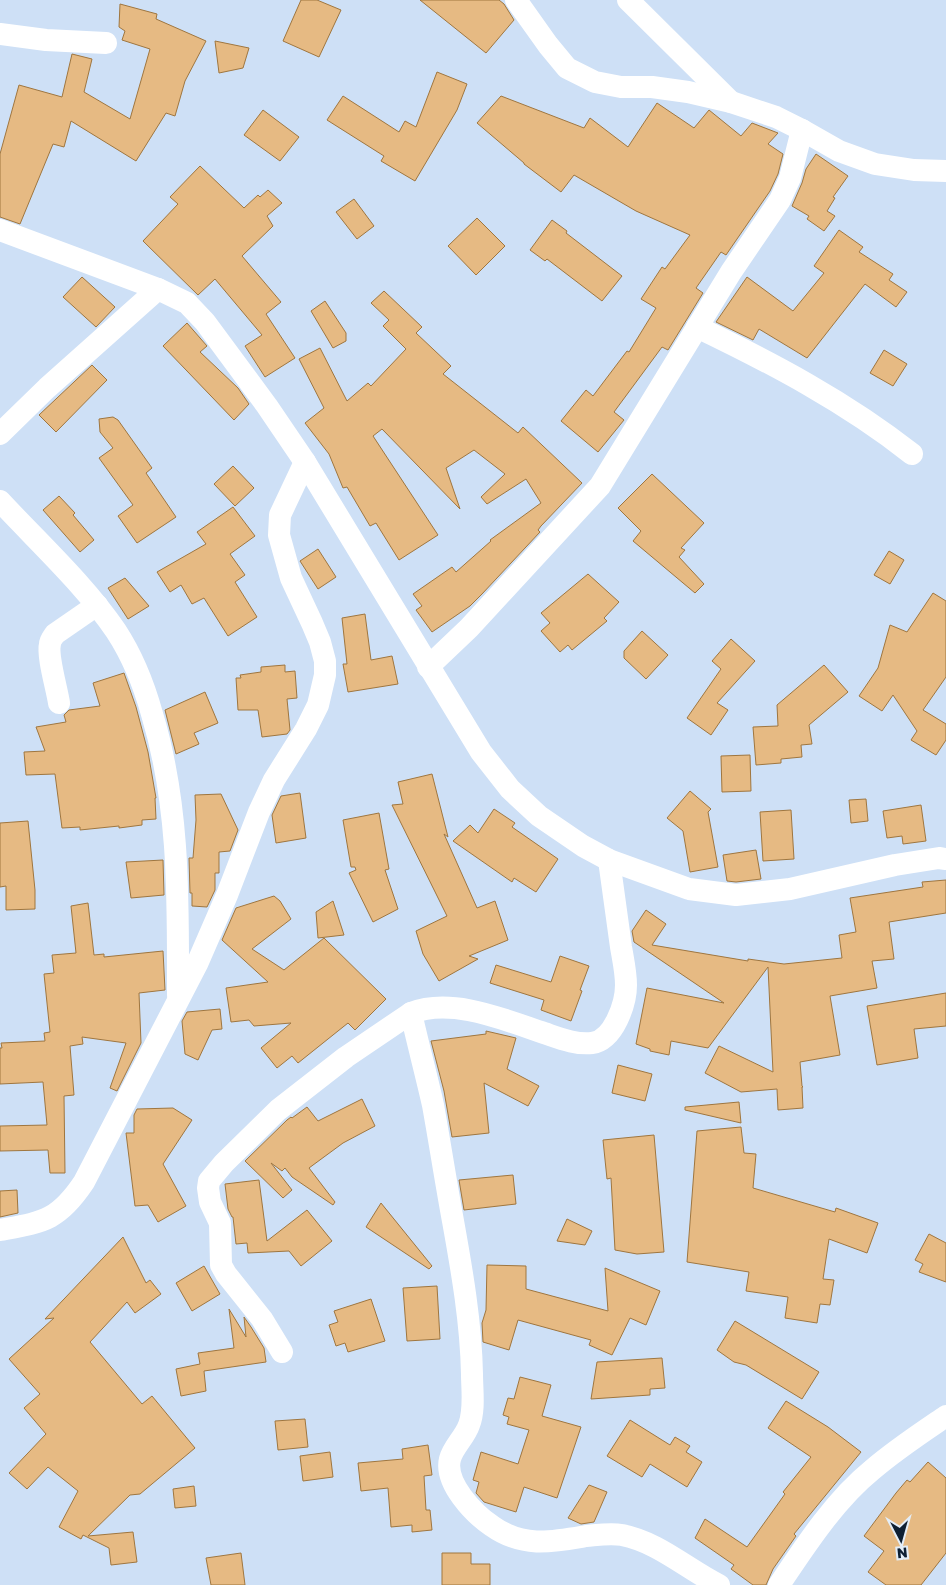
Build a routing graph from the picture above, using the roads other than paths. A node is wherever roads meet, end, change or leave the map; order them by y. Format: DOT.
graph roads {
  1 [pos="516,0"];
  2 [pos="628,0"];
  3 [pos="0,34"];
  4 [pos="106,43"];
  5 [pos="731,102"];
  6 [pos="802,130"];
  7 [pos="946,171"];
  8 [pos="0,230"];
  9 [pos="158,289"];
  10 [pos="697,327"];
  11 [pos="0,434"];
  12 [pos="912,454"];
  13 [pos="305,462"];
  14 [pos="0,502"];
  15 [pos="97,605"];
  16 [pos="428,667"];
  17 [pos="59,703"];
  18 [pos="946,859"];
  19 [pos="609,860"];
  20 [pos="178,1000"];
  21 [pos="412,1013"];
  22 [pos="0,1230"];
  23 [pos="282,1352"];
  24 [pos="946,1416"];
  25 [pos="719,1585"];
  26 [pos="779,1585"];
  1 -- 5 [label="street"];
  2 -- 5 [label="street"];
  3 -- 4 [label="street"];
  5 -- 6 [label="street"];
  6 -- 7 [label="street"];
  6 -- 10 [label="street"];
  8 -- 9 [label="street"];
  9 -- 11 [label="street"];
  9 -- 13 [label="street"];
  10 -- 12 [label="street"];
  10 -- 16 [label="street"];
  13 -- 16 [label="street"];
  13 -- 20 [label="street"];
  14 -- 15 [label="street"];
  15 -- 17 [label="street"];
  15 -- 20 [label="street"];
  16 -- 19 [label="street"];
  18 -- 19 [label="street"];
  19 -- 21 [label="street"];
  20 -- 22 [label="street"];
  21 -- 23 [label="street"];
  21 -- 25 [label="street"];
  24 -- 26 [label="street"];
}
